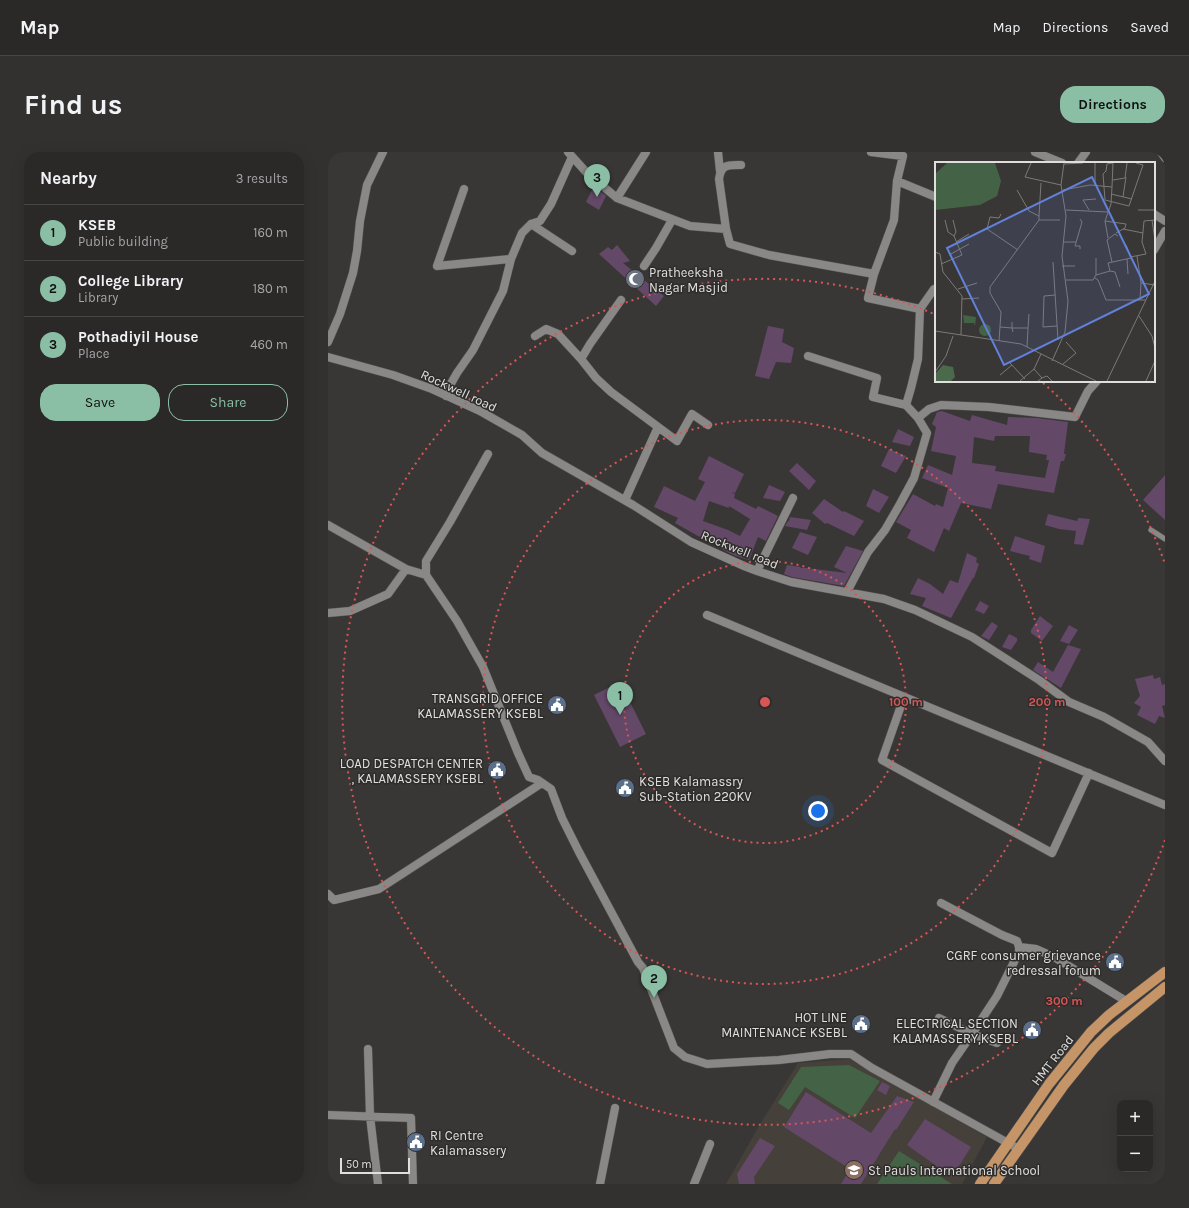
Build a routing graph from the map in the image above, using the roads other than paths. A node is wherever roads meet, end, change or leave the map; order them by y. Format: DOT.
graph roads {
  1 [pos="646,152"];
  2 [pos="718,152"];
  3 [pos="871,152"];
  4 [pos="1035,152"];
  5 [pos="1086,152"];
  6 [pos="1160,152"];
  7 [pos="381,153"];
  8 [pos="897,154"];
  9 [pos="570,155"];
  10 [pos="1165,158"];
  11 [pos="1060,162"];
  12 [pos="1079,162"];
  13 [pos="741,165"];
  14 [pos="720,171"];
  15 [pos="897,182"];
  16 [pos="464,189"];
  17 [pos="935,197"];
  18 [pos="617,198"];
  19 [pos="1155,215"];
  20 [pos="672,220"];
  21 [pos="1165,221"];
  22 [pos="532,224"];
  23 [pos="726,230"];
  24 [pos="1165,231"];
  25 [pos="1155,248"];
  26 [pos="572,251"];
  27 [pos="511,259"];
  28 [pos="644,266"];
  29 [pos="874,274"];
  30 [pos="935,289"];
  31 [pos="621,300"];
  32 [pos="920,309"];
  33 [pos="535,336"];
  34 [pos="328,342"];
  35 [pos="808,356"];
  36 [pos="328,357"];
  37 [pos="581,359"];
  38 [pos="1096,382"];
  39 [pos="446,396"];
  40 [pos="906,405"];
  41 [pos="918,418"];
  42 [pos="708,425"];
  43 [pos="658,427"];
  44 [pos="488,454"];
  45 [pos="793,498"];
  46 [pos="625,500"];
  47 [pos="328,525"];
  48 [pos="1151,530"];
  49 [pos="1165,539"];
  50 [pos="406,569"];
  51 [pos="757,572"];
  52 [pos="426,575"];
  53 [pos="847,592"];
  54 [pos="328,613"];
  55 [pos="707,616"];
  56 [pos="904,697"];
  57 [pos="1165,762"];
  58 [pos="1089,774"];
  59 [pos="542,783"];
  60 [pos="1165,805"];
  61 [pos="328,894"];
  62 [pos="941,903"];
  63 [pos="1019,947"];
  64 [pos="1165,972"];
  65 [pos="1165,987"];
  66 [pos="1126,1001"];
  67 [pos="939,1018"];
  68 [pos="972,1034"];
  69 [pos="997,1042"];
  70 [pos="368,1049"];
  71 [pos="933,1102"];
  72 [pos="614,1108"];
  73 [pos="328,1115"];
  74 [pos="370,1116"];
  75 [pos="1008,1143"];
  76 [pos="710,1144"];
  77 [pos="1018,1149"];
  78 [pos="378,1184"];
  79 [pos="413,1184"];
  80 [pos="600,1184"];
  81 [pos="694,1184"];
  82 [pos="980,1184"];
  83 [pos="994,1184"];
  1 -- 18 [label="street"];
  2 -- 14 [label="street"];
  3 -- 8 [label="street"];
  4 -- 11 [label="street"];
  5 -- 12 [label="street"];
  6 -- 10 [label="street"];
  7 -- 34 [label="street"];
  8 -- 15 [label="street"];
  9 -- 18 [label="street"];
  9 -- 22 [label="street"];
  13 -- 14 [label="street"];
  14 -- 23 [label="street"];
  15 -- 17 [label="street"];
  15 -- 29 [label="street"];
  16 -- 27 [label="street"];
  18 -- 20 [label="street"];
  19 -- 21 [label="street"];
  20 -- 23 [label="street"];
  20 -- 28 [label="street"];
  22 -- 26 [label="street"];
  22 -- 27 [label="street"];
  23 -- 29 [label="street"];
  24 -- 25 [label="street"];
  27 -- 39 [label="street"];
  29 -- 32 [label="street"];
  30 -- 32 [label="street"];
  31 -- 37 [label="street"];
  32 -- 40 [label="street"];
  33 -- 37 [label="street"];
  35 -- 40 [label="street"];
  36 -- 39 [label="street, Rockwell road"];
  37 -- 43 [label="street"];
  38 -- 41 [label="street"];
  39 -- 46 [label="street, Rockwell road"];
  40 -- 41 [label="street"];
  41 -- 53 [label="street"];
  42 -- 43 [label="street"];
  43 -- 46 [label="street"];
  44 -- 52 [label="street"];
  45 -- 51 [label="street"];
  46 -- 51 [label="street, Rockwell road"];
  47 -- 50 [label="street"];
  48 -- 49 [label="lane"];
  50 -- 52 [label="street"];
  50 -- 54 [label="street"];
  51 -- 53 [label="street, Rockwell road"];
  52 -- 59 [label="street"];
  53 -- 57 [label="street, Rockwell road"];
  55 -- 56 [label="street"];
  56 -- 58 [label="street"];
  56 -- 58 [label="street"];
  58 -- 60 [label="street"];
  59 -- 61 [label="street"];
  59 -- 71 [label="street"];
  62 -- 63 [label="street"];
  63 -- 66 [label="street"];
  63 -- 68 [label="street"];
  64 -- 66 [label="main road, HMT Road"];
  65 -- 77 [label="main road, HMT Road"];
  66 -- 75 [label="main road, HMT Road"];
  67 -- 68 [label="street"];
  68 -- 69 [label="street"];
  68 -- 71 [label="street"];
  70 -- 74 [label="street"];
  71 -- 75 [label="street"];
  72 -- 80 [label="street"];
  73 -- 74 [label="street"];
  74 -- 78 [label="street"];
  74 -- 79 [label="street"];
  75 -- 77 [label="street"];
  75 -- 82 [label="main road, HMT Road"];
  76 -- 81 [label="street"];
  77 -- 83 [label="main road, HMT Road"];
}
